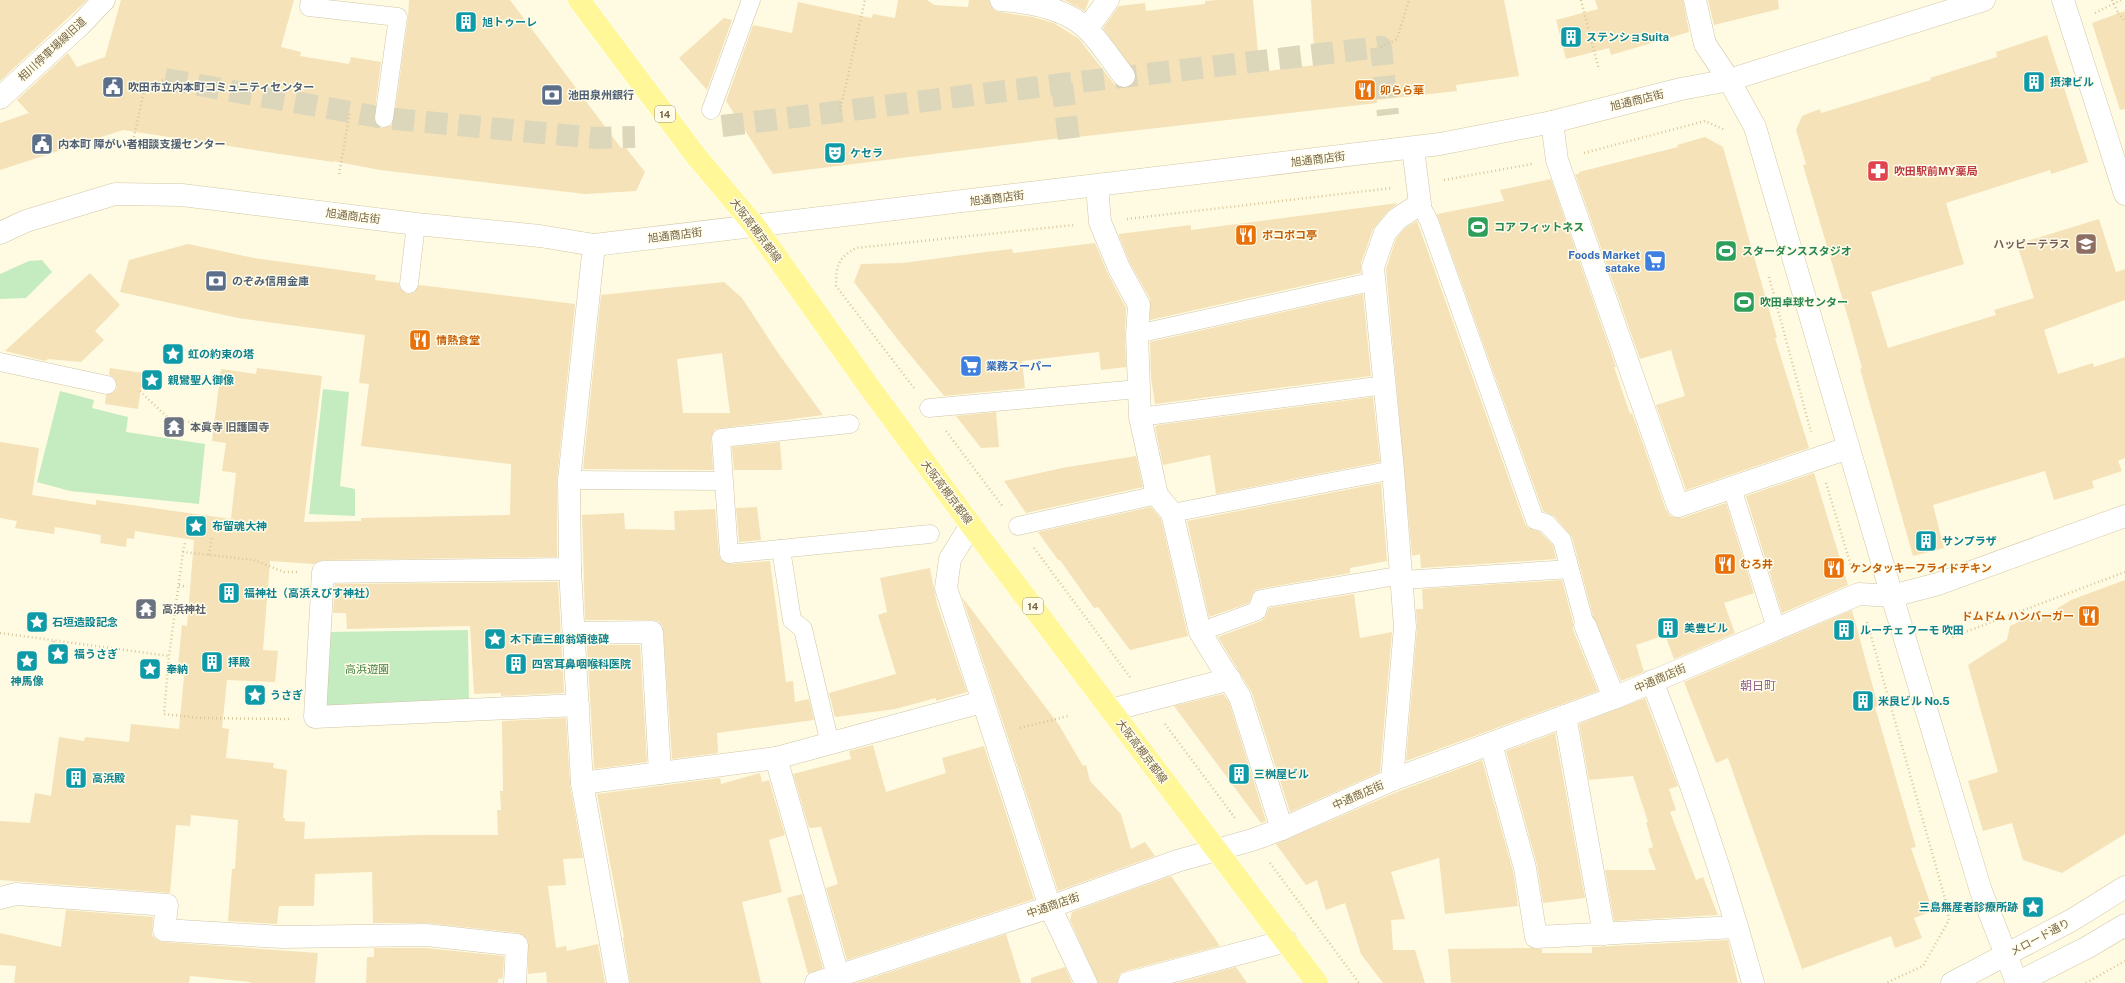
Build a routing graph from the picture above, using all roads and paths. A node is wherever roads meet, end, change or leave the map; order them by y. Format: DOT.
graph roads {
  1 [pos="104,0"];
  2 [pos="310,0"];
  3 [pos="579,0"];
  4 [pos="752,0"];
  5 [pos="865,0"];
  6 [pos="1001,0"];
  7 [pos="1108,0"];
  8 [pos="1409,0"];
  9 [pos="1581,0"];
  10 [pos="1695,0"];
  11 [pos="1984,0"];
  12 [pos="2063,0"];
  13 [pos="2112,0"];
  14 [pos="2121,0"];
  15 [pos="2092,15"];
  16 [pos="2125,20"];
  17 [pos="1087,29"];
  18 [pos="1381,47"];
  19 [pos="1599,70"];
  20 [pos="1124,76"];
  21 [pos="165,78"];
  22 [pos="1729,80"];
  23 [pos="0,98"];
  24 [pos="711,110"];
  25 [pos="840,111"];
  26 [pos="350,112"];
  27 [pos="384,118"];
  28 [pos="1552,122"];
  29 [pos="1729,132"];
  30 [pos="133,141"];
  31 [pos="1413,148"];
  32 [pos="1557,160"];
  33 [pos="339,174"];
  34 [pos="1097,186"];
  35 [pos="1419,194"];
  36 [pos="2125,194"];
  37 [pos="1100,222"];
  38 [pos="416,224"];
  39 [pos="754,225"];
  40 [pos="0,233"];
  41 [pos="594,245"];
  42 [pos="1768,276"];
  43 [pos="1375,281"];
  44 [pos="409,284"];
  45 [pos="1137,334"];
  46 [pos="0,362"];
  47 [pos="108,385"];
  48 [pos="1385,385"];
  49 [pos="1138,389"];
  50 [pos="140,391"];
  51 [pos="929,408"];
  52 [pos="1140,418"];
  53 [pos="202,424"];
  54 [pos="850,424"];
  55 [pos="1848,448"];
  56 [pos="1818,458"];
  57 [pos="1393,470"];
  58 [pos="569,480"];
  59 [pos="723,481"];
  60 [pos="1732,488"];
  61 [pos="1157,495"];
  62 [pos="1172,513"];
  63 [pos="2125,516"];
  64 [pos="971,524"];
  65 [pos="1018,526"];
  66 [pos="930,534"];
  67 [pos="212,536"];
  68 [pos="185,543"];
  69 [pos="781,548"];
  70 [pos="183,552"];
  71 [pos="209,555"];
  72 [pos="570,569"];
  73 [pos="1570,569"];
  74 [pos="293,572"];
  75 [pos="2125,572"];
  76 [pos="1403,580"];
  77 [pos="179,585"];
  78 [pos="187,587"];
  79 [pos="1859,594"];
  80 [pos="1892,596"];
  81 [pos="1585,625"];
  82 [pos="1776,628"];
  83 [pos="1200,632"];
  84 [pos="0,633"];
  85 [pos="574,634"];
  86 [pos="1952,637"];
  87 [pos="54,640"];
  88 [pos="169,656"];
  89 [pos="51,658"];
  90 [pos="1230,679"];
  91 [pos="1652,681"];
  92 [pos="1614,698"];
  93 [pos="1147,700"];
  94 [pos="982,702"];
  95 [pos="578,705"];
  96 [pos="1111,710"];
  97 [pos="1068,716"];
  98 [pos="1565,716"];
  99 [pos="316,717"];
  100 [pos="993,734"];
  101 [pos="830,744"];
  102 [pos="1491,744"];
  103 [pos="776,758"];
  104 [pos="660,773"];
  105 [pos="1392,780"];
  106 [pos="582,783"];
  107 [pos="1282,829"];
  108 [pos="1252,840"];
  109 [pos="1217,851"];
  110 [pos="2125,887"];
  111 [pos="0,898"];
  112 [pos="1050,907"];
  113 [pos="2125,925"];
  114 [pos="1738,927"];
  115 [pos="1604,934"];
  116 [pos="1286,942"];
  117 [pos="2006,955"];
  118 [pos="2125,961"];
  119 [pos="838,976"];
  120 [pos="515,983"];
  121 [pos="618,983"];
  122 [pos="816,983"];
  123 [pos="1086,983"];
  124 [pos="1129,983"];
  125 [pos="1317,983"];
  126 [pos="1359,983"];
  127 [pos="1753,983"];
  128 [pos="1886,983"];
  129 [pos="1952,983"];
  130 [pos="2017,983"];
  131 [pos="2086,983"];
  1 -- 23 [label="street, 相川停車場線旧道"];
  2 -- 27 [label="lane"];
  3 -- 39 [label="main road, 大阪高槻京都線 / 14"];
  4 -- 24 [label="lane"];
  5 -- 25 [label="path"];
  6 -- 17 [label="street"];
  7 -- 17 [label="street"];
  8 -- 18 [label="path"];
  9 -- 19 [label="path"];
  10 -- 22 [label="street"];
  11 -- 22 [label="street, 旭通商店街"];
  12 -- 36 [label="street"];
  13 -- 16 [label="path, bridge"];
  14 -- 15 [label="path"];
  17 -- 20 [label="street"];
  21 -- 30 [label="path"];
  22 -- 28 [label="street, 旭通商店街"];
  22 -- 55 [label="street"];
  26 -- 33 [label="path"];
  28 -- 31 [label="street, 旭通商店街"];
  28 -- 32 [label="street"];
  29 -- 32 [label="path"];
  31 -- 34 [label="street, 旭通商店街"];
  31 -- 35 [label="street"];
  32 -- 35 [label="path"];
  32 -- 60 [label="street"];
  34 -- 37 [label="street"];
  34 -- 39 [label="street, 旭通商店街"];
  35 -- 37 [label="path"];
  35 -- 43 [label="street"];
  35 -- 73 [label="lane"];
  37 -- 45 [label="street"];
  37 -- 51 [label="path"];
  38 -- 40 [label="street, 旭通商店街"];
  38 -- 41 [label="street, 旭通商店街"];
  38 -- 44 [label="lane"];
  39 -- 41 [label="street, 旭通商店街"];
  39 -- 64 [label="main road, 大阪高槻京都線 / 14"];
  41 -- 58 [label="street"];
  42 -- 56 [label="path"];
  43 -- 45 [label="lane"];
  43 -- 48 [label="street"];
  45 -- 49 [label="street"];
  46 -- 47 [label="lane"];
  48 -- 52 [label="lane"];
  48 -- 57 [label="street"];
  49 -- 51 [label="lane"];
  49 -- 52 [label="street"];
  50 -- 53 [label="path"];
  51 -- 65 [label="path"];
  52 -- 61 [label="street"];
  54 -- 59 [label="lane"];
  55 -- 56 [label="street"];
  55 -- 80 [label="street"];
  56 -- 60 [label="street"];
  56 -- 79 [label="path"];
  57 -- 62 [label="lane"];
  57 -- 76 [label="street"];
  58 -- 59 [label="lane"];
  58 -- 72 [label="street"];
  59 -- 69 [label="lane"];
  60 -- 82 [label="lane"];
  61 -- 62 [label="street"];
  61 -- 65 [label="lane"];
  62 -- 83 [label="street"];
  63 -- 80 [label="street, 中通商店街"];
  64 -- 94 [label="street"];
  64 -- 96 [label="main road, 大阪高槻京都線 / 14"];
  65 -- 93 [label="path"];
  66 -- 69 [label="lane"];
  67 -- 71 [label="path"];
  68 -- 70 [label="path"];
  69 -- 101 [label="lane"];
  70 -- 71 [label="path"];
  70 -- 77 [label="path"];
  71 -- 74 [label="path"];
  72 -- 85 [label="street"];
  72 -- 99 [label="street"];
  73 -- 76 [label="lane"];
  73 -- 81 [label="lane"];
  75 -- 86 [label="path"];
  76 -- 83 [label="lane"];
  76 -- 105 [label="street"];
  77 -- 78 [label="path"];
  77 -- 88 [label="path"];
  79 -- 80 [label="street, 中通商店街"];
  79 -- 82 [label="street, 中通商店街"];
  79 -- 128 [label="path"];
  80 -- 117 [label="street"];
  81 -- 92 [label="street"];
  82 -- 91 [label="street, 中通商店街"];
  83 -- 90 [label="street"];
  84 -- 87 [label="path"];
  85 -- 95 [label="street"];
  85 -- 104 [label="street"];
  87 -- 88 [label="path"];
  87 -- 89 [label="path"];
  88 -- 99 [label="path"];
  90 -- 93 [label="street"];
  90 -- 107 [label="street"];
  91 -- 92 [label="street, 中通商店街"];
  91 -- 114 [label="street"];
  92 -- 98 [label="street, 中通商店街"];
  93 -- 96 [label="street"];
  93 -- 108 [label="path"];
  94 -- 100 [label="street"];
  94 -- 101 [label="street"];
  95 -- 99 [label="street"];
  95 -- 106 [label="street"];
  96 -- 109 [label="main road, 大阪高槻京都線 / 14"];
  97 -- 100 [label="path"];
  98 -- 102 [label="street, 中通商店街"];
  98 -- 115 [label="street"];
  100 -- 112 [label="street"];
  101 -- 103 [label="street"];
  102 -- 105 [label="street, 中通商店街"];
  102 -- 115 [label="street"];
  103 -- 104 [label="street"];
  103 -- 119 [label="street"];
  104 -- 106 [label="street"];
  105 -- 107 [label="street, 中通商店街"];
  106 -- 121 [label="street"];
  107 -- 108 [label="street, 中通商店街"];
  108 -- 109 [label="street, 中通商店街"];
  108 -- 126 [label="path"];
  109 -- 112 [label="street, 中通商店街"];
  109 -- 116 [label="main road, 大阪高槻京都線 / 14"];
  110 -- 117 [label="street, メロード通り"];
  111 -- 120 [label="street"];
  112 -- 119 [label="street, 中通商店街"];
  112 -- 123 [label="street"];
  113 -- 130 [label="street"];
  114 -- 115 [label="street"];
  114 -- 127 [label="street"];
  116 -- 124 [label="street"];
  116 -- 125 [label="main road, 大阪高槻京都線 / 14"];
  117 -- 129 [label="street, メロード通り"];
  117 -- 130 [label="street"];
  118 -- 131 [label="path"];
  119 -- 122 [label="street, 中通商店街"];
}
